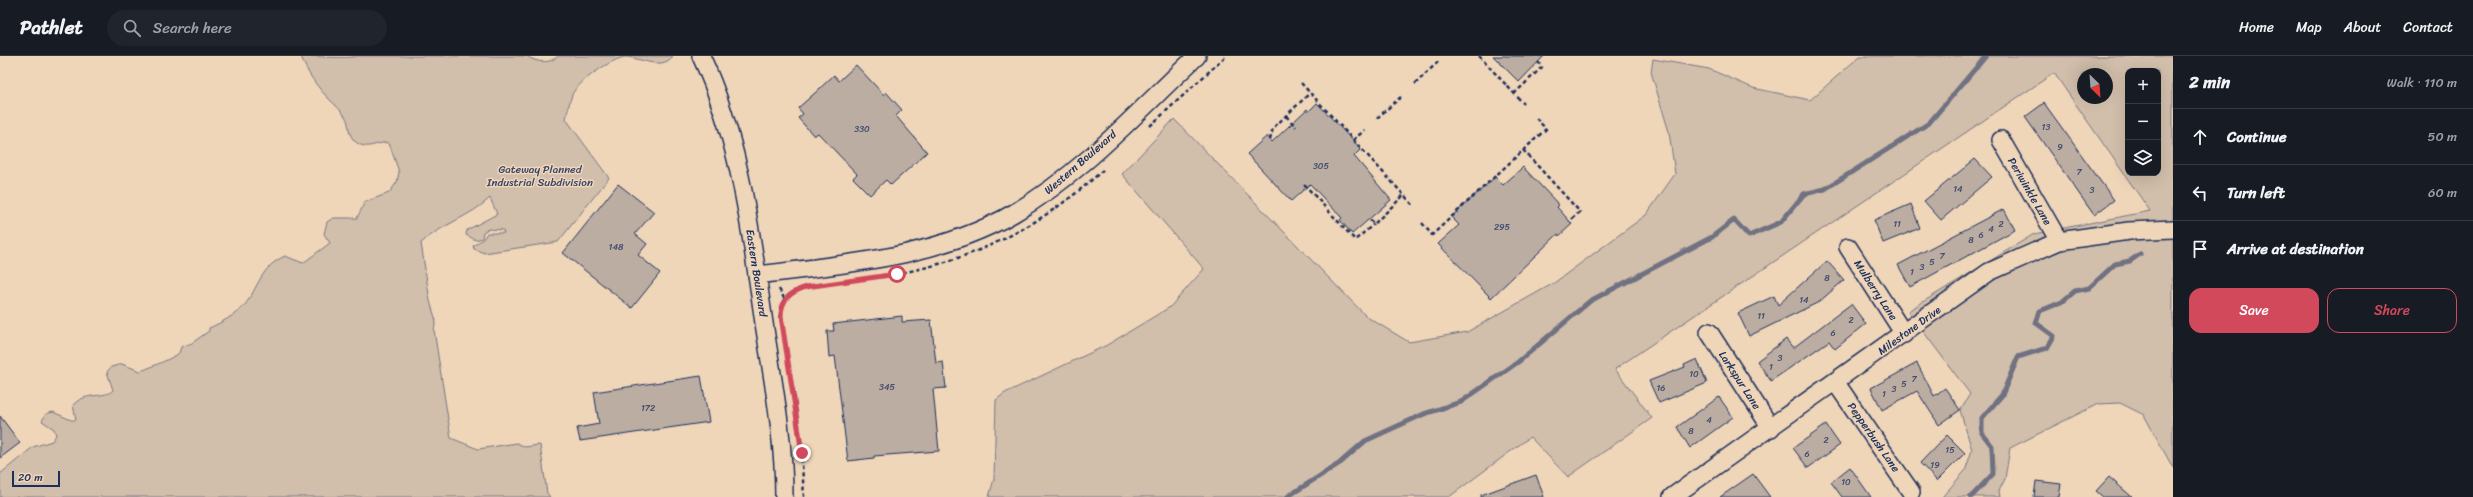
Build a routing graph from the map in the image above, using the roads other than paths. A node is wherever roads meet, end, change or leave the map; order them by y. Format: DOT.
graph roads {
  1 [pos="701,56"];
  2 [pos="1197,56"];
  3 [pos="2001,140"];
  4 [pos="2173,229"];
  5 [pos="2059,241"];
  6 [pos="1848,247"];
  7 [pos="757,275"];
  8 [pos="1709,332"];
  9 [pos="1904,334"];
  10 [pos="1836,383"];
  11 [pos="1771,428"];
  12 [pos="1911,492"];
  13 [pos="1678,495"];
  14 [pos="784,497"];
  1 -- 7 [label="street, Eastern Boulevard"];
  2 -- 7 [label="street, Western Boulevard"];
  3 -- 5 [label="street, Periwinkle Lane"];
  4 -- 5 [label="street, Milestone Drive"];
  5 -- 9 [label="street, Milestone Drive"];
  6 -- 9 [label="street, Mulberry Lane"];
  7 -- 14 [label="street, Eastern Boulevard"];
  8 -- 11 [label="street, Larkspur Lane"];
  9 -- 10 [label="street, Milestone Drive"];
  10 -- 11 [label="street, Milestone Drive"];
  10 -- 12 [label="street, Pepperbush Lane"];
  11 -- 13 [label="street, Milestone Drive"];
}
